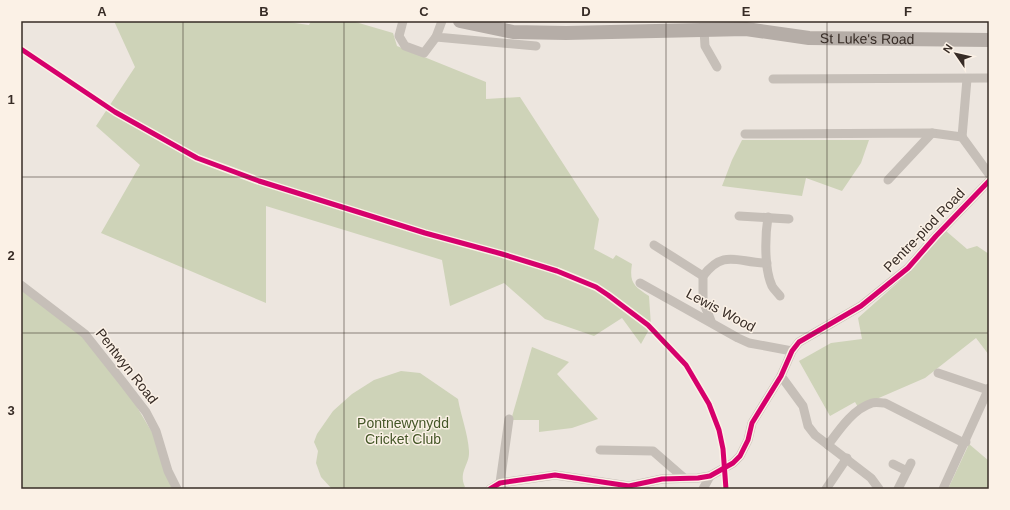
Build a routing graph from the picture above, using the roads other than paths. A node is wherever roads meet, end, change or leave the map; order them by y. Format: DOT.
graph roads {
  1 [pos="403,21"];
  2 [pos="442,21"];
  3 [pos="460,21"];
  4 [pos="704,30"];
  5 [pos="436,37"];
  6 [pos="989,40"];
  7 [pos="536,46"];
  8 [pos="717,67"];
  9 [pos="989,78"];
  10 [pos="773,79"];
  11 [pos="967,79"];
  12 [pos="932,133"];
  13 [pos="746,134"];
  14 [pos="962,137"];
  15 [pos="989,174"];
  16 [pos="888,180"];
  17 [pos="989,181"];
  18 [pos="739,216"];
  19 [pos="768,218"];
  20 [pos="789,219"];
  21 [pos="654,245"];
  22 [pos="767,263"];
  23 [pos="703,276"];
  24 [pos="640,283"];
  25 [pos="21,285"];
  26 [pos="780,296"];
  27 [pos="710,321"];
  28 [pos="792,351"];
  29 [pos="938,373"];
  30 [pos="781,376"];
  31 [pos="989,389"];
  32 [pos="986,409"];
  33 [pos="509,419"];
  34 [pos="966,442"];
  35 [pos="828,445"];
  36 [pos="600,450"];
  37 [pos="847,458"];
  38 [pos="893,464"];
  39 [pos="712,474"];
  40 [pos="684,478"];
  41 [pos="500,484"];
  42 [pos="580,484"];
  43 [pos="176,489"];
  44 [pos="490,489"];
  45 [pos="703,489"];
  46 [pos="826,489"];
  47 [pos="879,489"];
  48 [pos="898,489"];
  49 [pos="944,489"];
  1 -- 5 [label="street"];
  2 -- 5 [label="street"];
  3 -- 4 [label="main road, St Luke's Road"];
  4 -- 6 [label="main road, St Luke's Road"];
  4 -- 8 [label="street"];
  5 -- 7 [label="street"];
  9 -- 11 [label="street"];
  10 -- 11 [label="street"];
  11 -- 14 [label="street"];
  12 -- 13 [label="street"];
  12 -- 14 [label="street"];
  12 -- 16 [label="street"];
  14 -- 15 [label="street"];
  17 -- 28 [label="street, Pentre-piod Road"];
  18 -- 19 [label="street"];
  19 -- 20 [label="street"];
  19 -- 22 [label="street"];
  21 -- 23 [label="street"];
  22 -- 23 [label="street"];
  22 -- 26 [label="street"];
  23 -- 27 [label="street"];
  24 -- 27 [label="street, Lewis Wood"];
  25 -- 43 [label="street, Pentwyn Road"];
  27 -- 28 [label="street, Lewis Wood"];
  28 -- 30 [label="street, Pentre-piod Road"];
  29 -- 31 [label="street"];
  30 -- 35 [label="street"];
  30 -- 39 [label="street, Pentre-piod Road"];
  31 -- 32 [label="street"];
  32 -- 34 [label="street"];
  33 -- 41 [label="street"];
  34 -- 35 [label="street"];
  34 -- 49 [label="street"];
  35 -- 37 [label="street"];
  36 -- 40 [label="street"];
  37 -- 46 [label="street"];
  37 -- 47 [label="street"];
  38 -- 48 [label="street"];
  39 -- 40 [label="street, Pentre-piod Road"];
  39 -- 45 [label="street"];
  40 -- 42 [label="street, Pentre-piod Road"];
  41 -- 42 [label="street, Pentre-piod Road"];
  41 -- 44 [label="street, Pentre-piod Road"];
}
